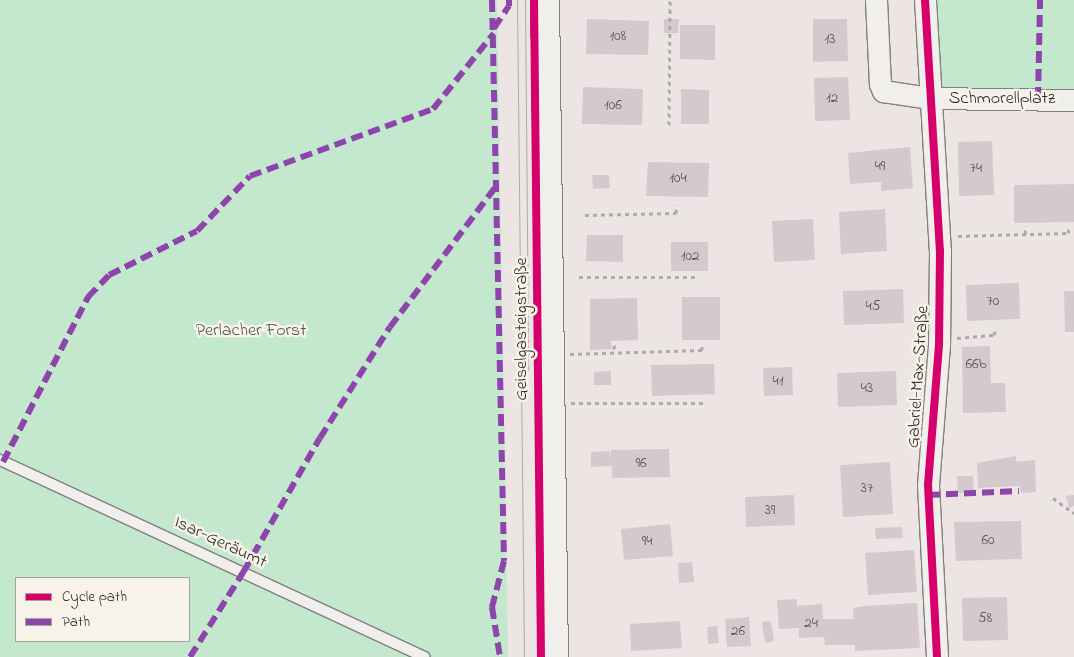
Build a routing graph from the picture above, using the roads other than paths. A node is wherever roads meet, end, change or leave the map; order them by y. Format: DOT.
graph roads {
  1 [pos="545,0"];
  2 [pos="876,0"];
  3 [pos="925,0"];
  4 [pos="930,98"];
  5 [pos="1074,100"];
  6 [pos="0,460"];
  7 [pos="425,657"];
  8 [pos="554,657"];
  9 [pos="937,657"];
  1 -- 8 [label="main road, Geiselgasteigstraße"];
  2 -- 4 [label="street, Schmorellplatz"];
  3 -- 4 [label="street, Schmorellplatz"];
  4 -- 5 [label="street, Schmorellplatz"];
  4 -- 9 [label="street, Gabriel-Max-Straße"];
  6 -- 7 [label="lane, Isar-Geräumt"];
}
